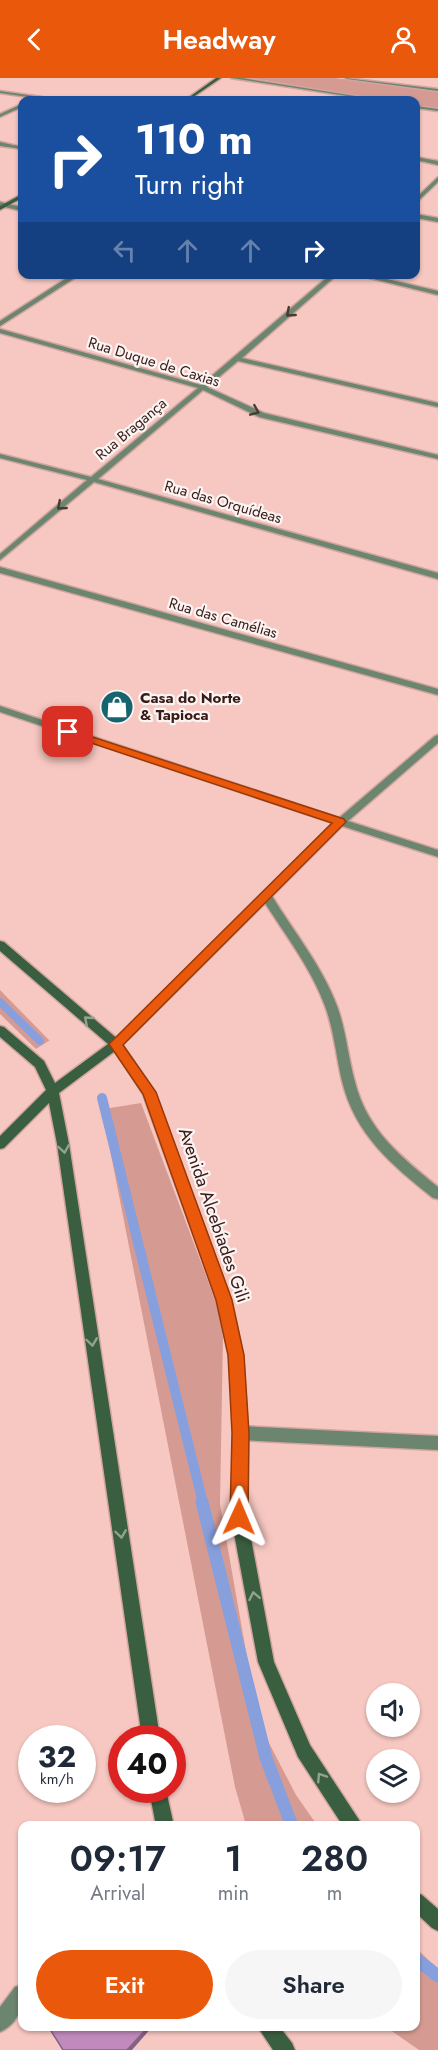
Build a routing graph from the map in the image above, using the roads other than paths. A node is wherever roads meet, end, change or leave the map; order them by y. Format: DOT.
graph roads {
  1 [pos="219,78"];
  2 [pos="232,78"];
  3 [pos="347,78"];
  4 [pos="401,78"];
  5 [pos="389,84"];
  6 [pos="438,90"];
  7 [pos="0,92"];
  8 [pos="19,96"];
  9 [pos="193,96"];
  10 [pos="345,96"];
  11 [pos="18,107"];
  12 [pos="420,108"];
  13 [pos="438,110"];
  14 [pos="0,116"];
  15 [pos="0,144"];
  16 [pos="18,147"];
  17 [pos="420,160"];
  18 [pos="438,163"];
  19 [pos="438,179"];
  20 [pos="420,197"];
  21 [pos="18,198"];
  22 [pos="2,206"];
  23 [pos="18,208"];
  24 [pos="420,217"];
  25 [pos="438,220"];
  26 [pos="70,279"];
  27 [pos="328,279"];
  28 [pos="378,279"];
  29 [pos="438,293"];
  30 [pos="0,324"];
  31 [pos="0,332"];
  32 [pos="238,359"];
  33 [pos="202,387"];
  34 [pos="438,405"];
  35 [pos="0,456"];
  36 [pos="438,457"];
  37 [pos="92,479"];
  38 [pos="0,558"];
  39 [pos="0,570"];
  40 [pos="438,576"];
  41 [pos="438,692"];
  42 [pos="0,710"];
  43 [pos="438,738"];
  44 [pos="340,822"];
  45 [pos="438,854"];
  46 [pos="266,895"];
  47 [pos="0,945"];
  48 [pos="0,1030"];
  49 [pos="116,1044"];
  50 [pos="53,1091"];
  51 [pos="0,1144"];
  52 [pos="438,1194"];
  53 [pos="241,1433"];
  54 [pos="438,1443"];
  55 [pos="149,1725"];
  56 [pos="159,1803"];
  57 [pos="161,1821"];
  58 [pos="351,1821"];
  59 [pos="420,1905"];
  60 [pos="438,1922"];
  61 [pos="18,1999"];
  62 [pos="0,2022"];
  63 [pos="270,2031"];
  64 [pos="285,2050"];
  1 -- 9 [label="street"];
  2 -- 10 [label="street"];
  3 -- 5 [label="street"];
  4 -- 5 [label="street"];
  5 -- 6 [label="street"];
  7 -- 8 [label="street"];
  11 -- 14 [label="street"];
  12 -- 13 [label="street"];
  15 -- 16 [label="street"];
  17 -- 18 [label="street"];
  19 -- 20 [label="street"];
  21 -- 22 [label="street"];
  22 -- 23 [label="street"];
  24 -- 25 [label="street"];
  26 -- 30 [label="street"];
  27 -- 32 [label="street, Rua Bragança, one-way"];
  28 -- 29 [label="street"];
  31 -- 33 [label="street, Rua Duque de Caxias"];
  32 -- 33 [label="street, Rua Bragança"];
  32 -- 34 [label="street"];
  33 -- 36 [label="street, Rua Duque de Caxias, one-way"];
  33 -- 37 [label="street, Rua Bragança"];
  35 -- 37 [label="street, Rua das Orquídeas"];
  37 -- 38 [label="street, Rua Bragança, one-way"];
  37 -- 40 [label="street, Rua das Orquídeas"];
  39 -- 41 [label="street, Rua das Camélias"];
  42 -- 44 [label="street"];
  43 -- 44 [label="street"];
  44 -- 45 [label="street"];
  44 -- 46 [label="street"];
  46 -- 49 [label="street"];
  46 -- 52 [label="street"];
  49 -- 47 [label="street, Avenida Alcebíades Gili, one-way"];
  48 -- 50 [label="street"];
  49 -- 50 [label="street"];
  49 -- 53 [label="street, Avenida Alcebíades Gili"];
  50 -- 51 [label="street"];
  50 -- 55 [label="street, one-way"];
  53 -- 54 [label="street"];
  58 -- 53 [label="street, Avenida Alcebíades Gili, one-way"];
  56 -- 57 [label="street"];
  59 -- 60 [label="street"];
  61 -- 62 [label="street"];
  63 -- 64 [label="street"];
}
